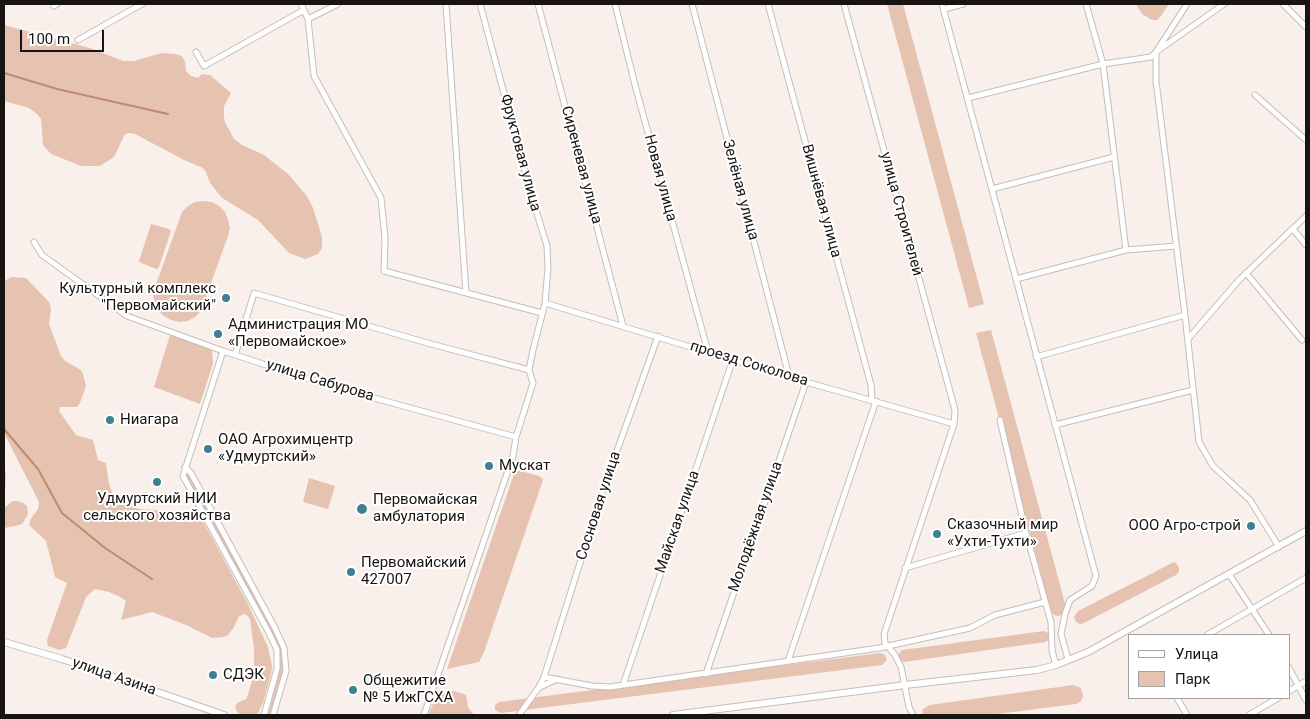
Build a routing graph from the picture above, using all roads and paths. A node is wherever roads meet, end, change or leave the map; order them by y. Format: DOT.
graph roads {
  1 [pos="142,4"];
  2 [pos="301,4"];
  3 [pos="338,4"];
  4 [pos="446,4"];
  5 [pos="480,4"];
  6 [pos="538,4"];
  7 [pos="615,4"];
  8 [pos="692,4"];
  9 [pos="768,4"];
  10 [pos="844,4"];
  11 [pos="963,4"];
  12 [pos="1086,4"];
  13 [pos="1187,4"];
  14 [pos="1224,4"];
  15 [pos="1283,4"];
  16 [pos="943,6"];
  17 [pos="304,10"];
  18 [pos="308,19"];
  19 [pos="1306,27"];
  20 [pos="78,40"];
  21 [pos="196,52"];
  22 [pos="1156,52"];
  23 [pos="1103,64"];
  24 [pos="1256,95"];
  25 [pos="968,98"];
  26 [pos="1306,140"];
  27 [pos="1114,157"];
  28 [pos="992,189"];
  29 [pos="1306,216"];
  30 [pos="1292,229"];
  31 [pos="34,242"];
  32 [pos="1306,245"];
  33 [pos="1176,246"];
  34 [pos="1126,250"];
  35 [pos="1246,273"];
  36 [pos="1016,279"];
  37 [pos="466,293"];
  38 [pos="545,303"];
  39 [pos="542,312"];
  40 [pos="1185,315"];
  41 [pos="623,326"];
  42 [pos="658,336"];
  43 [pos="1188,339"];
  44 [pos="1302,340"];
  45 [pos="223,351"];
  46 [pos="708,352"];
  47 [pos="235,355"];
  48 [pos="1036,357"];
  49 [pos="733,359"];
  50 [pos="530,370"];
  51 [pos="789,376"];
  52 [pos="806,382"];
  53 [pos="1193,390"];
  54 [pos="874,400"];
  55 [pos="1000,420"];
  56 [pos="954,424"];
  57 [pos="1055,425"];
  58 [pos="516,437"];
  59 [pos="185,467"];
  60 [pos="1306,531"];
  61 [pos="1026,533"];
  62 [pos="1278,547"];
  63 [pos="905,568"];
  64 [pos="1229,574"];
  65 [pos="1306,578"];
  66 [pos="1045,602"];
  67 [pos="1252,609"];
  68 [pos="1209,634"];
  69 [pos="1269,634"];
  70 [pos="4,642"];
  71 [pos="889,647"];
  72 [pos="1068,660"];
  73 [pos="788,661"];
  74 [pos="1056,665"];
  75 [pos="1290,670"];
  76 [pos="706,674"];
  77 [pos="544,677"];
  78 [pos="556,679"];
  79 [pos="1306,681"];
  80 [pos="905,684"];
  81 [pos="623,685"];
  82 [pos="1299,685"];
  83 [pos="540,687"];
  84 [pos="1290,690"];
  85 [pos="1178,699"];
  86 [pos="1276,699"];
  87 [pos="1306,700"];
  88 [pos="224,715"];
  89 [pos="264,715"];
  90 [pos="273,715"];
  91 [pos="424,715"];
  92 [pos="519,715"];
  93 [pos="674,715"];
  94 [pos="913,715"];
  95 [pos="1187,715"];
  96 [pos="1249,715"];
  1 -- 20 [label="street"];
  2 -- 17 [label="street"];
  3 -- 18 [label="street"];
  4 -- 37 [label="street"];
  5 -- 38 [label="street, Фруктовая улица"];
  6 -- 41 [label="street, Сиреневая улица"];
  7 -- 46 [label="street, Новая улица"];
  8 -- 51 [label="street, Зелёная улица"];
  9 -- 54 [label="street, Вишнёвая улица"];
  10 -- 56 [label="street, улица Строителей"];
  11 -- 16 [label="street"];
  12 -- 23 [label="street"];
  13 -- 22 [label="street"];
  14 -- 22 [label="street"];
  15 -- 19 [label="street"];
  16 -- 25 [label="street"];
  17 -- 18 [label="street"];
  17 -- 21 [label="street"];
  18 -- 37 [label="street"];
  22 -- 23 [label="street"];
  22 -- 33 [label="street"];
  23 -- 25 [label="street"];
  23 -- 27 [label="street"];
  24 -- 26 [label="street"];
  25 -- 28 [label="street"];
  27 -- 28 [label="street"];
  27 -- 34 [label="street"];
  28 -- 36 [label="street"];
  29 -- 30 [label="street"];
  30 -- 32 [label="street"];
  30 -- 35 [label="street"];
  31 -- 45 [label="street, улица Сабурова"];
  33 -- 34 [label="street"];
  33 -- 40 [label="street"];
  34 -- 36 [label="street"];
  35 -- 43 [label="street"];
  35 -- 44 [label="street"];
  36 -- 48 [label="street"];
  37 -- 39 [label="street"];
  38 -- 39 [label="street, Фруктовая улица"];
  38 -- 41 [label="street, проезд Соколова"];
  39 -- 50 [label="street, Фруктовая улица"];
  40 -- 43 [label="street"];
  40 -- 48 [label="street"];
  41 -- 42 [label="street, проезд Соколова"];
  42 -- 46 [label="street, проезд Соколова"];
  42 -- 77 [label="street, Сосновая улица"];
  43 -- 53 [label="street"];
  45 -- 47 [label="street, улица Сабурова"];
  45 -- 59 [label="street"];
  46 -- 49 [label="street, проезд Соколова"];
  47 -- 50 [label="street"];
  47 -- 58 [label="street, улица Сабурова"];
  48 -- 57 [label="street"];
  49 -- 51 [label="street, проезд Соколова"];
  49 -- 81 [label="street, Майская улица"];
  50 -- 58 [label="street, Фруктовая улица"];
  51 -- 52 [label="street, проезд Соколова"];
  52 -- 54 [label="street, проезд Соколова"];
  52 -- 76 [label="street, Молодёжная улица"];
  53 -- 57 [label="street"];
  53 -- 62 [label="street"];
  54 -- 56 [label="street, проезд Соколова"];
  54 -- 73 [label="street"];
  55 -- 61 [label="street"];
  56 -- 63 [label="street"];
  57 -- 72 [label="street"];
  58 -- 91 [label="street, Фруктовая улица"];
  59 -- 89 [label="street"];
  59 -- 90 [label="street"];
  60 -- 62 [label="street"];
  61 -- 63 [label="street"];
  61 -- 66 [label="street"];
  62 -- 64 [label="street"];
  63 -- 71 [label="street"];
  64 -- 67 [label="street"];
  64 -- 72 [label="street"];
  65 -- 67 [label="street"];
  66 -- 71 [label="street"];
  66 -- 74 [label="street"];
  67 -- 68 [label="street"];
  67 -- 69 [label="street"];
  70 -- 88 [label="street, улица Азина"];
  71 -- 73 [label="street"];
  71 -- 80 [label="street"];
  72 -- 74 [label="street"];
  73 -- 76 [label="street"];
  74 -- 80 [label="street"];
  75 -- 82 [label="street"];
  76 -- 81 [label="street"];
  77 -- 78 [label="street"];
  77 -- 83 [label="street, Сосновая улица"];
  78 -- 81 [label="street"];
  78 -- 83 [label="street"];
  79 -- 82 [label="street"];
  80 -- 93 [label="street"];
  80 -- 94 [label="street"];
  82 -- 84 [label="street"];
  82 -- 87 [label="street"];
  83 -- 92 [label="street"];
  85 -- 95 [label="street"];
  86 -- 96 [label="street"];
}
